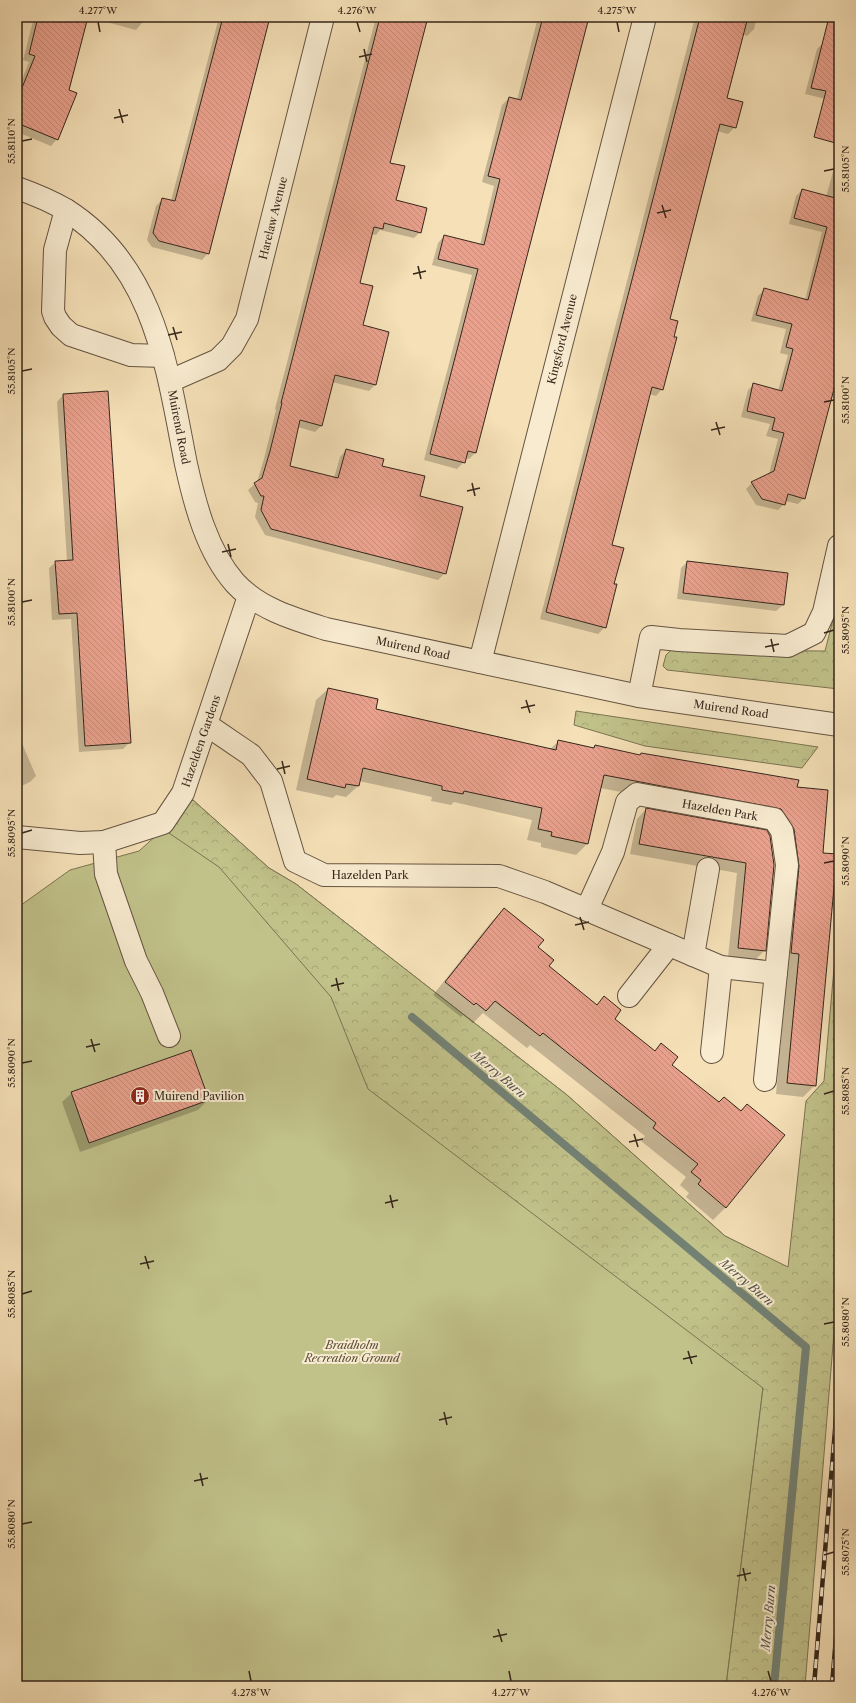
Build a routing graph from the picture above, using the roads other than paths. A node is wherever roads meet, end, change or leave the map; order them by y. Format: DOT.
graph roads {
  1 [pos="324,17"];
  2 [pos="645,17"];
  3 [pos="17,188"];
  4 [pos="66,210"];
  5 [pos="163,356"];
  6 [pos="170,381"];
  7 [pos="839,546"];
  8 [pos="249,596"];
  9 [pos="480,662"];
  10 [pos="639,696"];
  11 [pos="207,725"];
  12 [pos="839,725"];
  13 [pos="17,837"];
  14 [pos="104,842"];
  15 [pos="708,869"];
  16 [pos="587,909"];
  17 [pos="669,945"];
  18 [pos="693,955"];
  19 [pos="721,967"];
  20 [pos="776,973"];
  21 [pos="629,996"];
  22 [pos="169,1036"];
  23 [pos="712,1052"];
  24 [pos="765,1080"];
  1 -- 6 [label="street, Harelaw Avenue"];
  2 -- 9 [label="street, Kingsford Avenue"];
  3 -- 4 [label="street, Muirend Road"];
  4 -- 5 [label="street, Muirend Road"];
  4 -- 5 [label="street"];
  5 -- 6 [label="street, Muirend Road"];
  6 -- 8 [label="street, Muirend Road"];
  7 -- 10 [label="street"];
  8 -- 9 [label="street, Muirend Road"];
  8 -- 11 [label="street, Hazelden Gardens"];
  9 -- 10 [label="street, Muirend Road"];
  10 -- 12 [label="street, Muirend Road"];
  11 -- 14 [label="street, Hazelden Gardens"];
  11 -- 16 [label="street, Hazelden Park"];
  13 -- 14 [label="street, Hazelden Gardens"];
  14 -- 22 [label="street"];
  15 -- 18 [label="street"];
  16 -- 17 [label="street, Hazelden Park"];
  16 -- 20 [label="street, Hazelden Park"];
  17 -- 18 [label="street, Hazelden Park"];
  17 -- 21 [label="street"];
  18 -- 19 [label="street, Hazelden Park"];
  19 -- 20 [label="street, Hazelden Park"];
  19 -- 23 [label="street"];
  20 -- 24 [label="street, Hazelden Park"];
}
